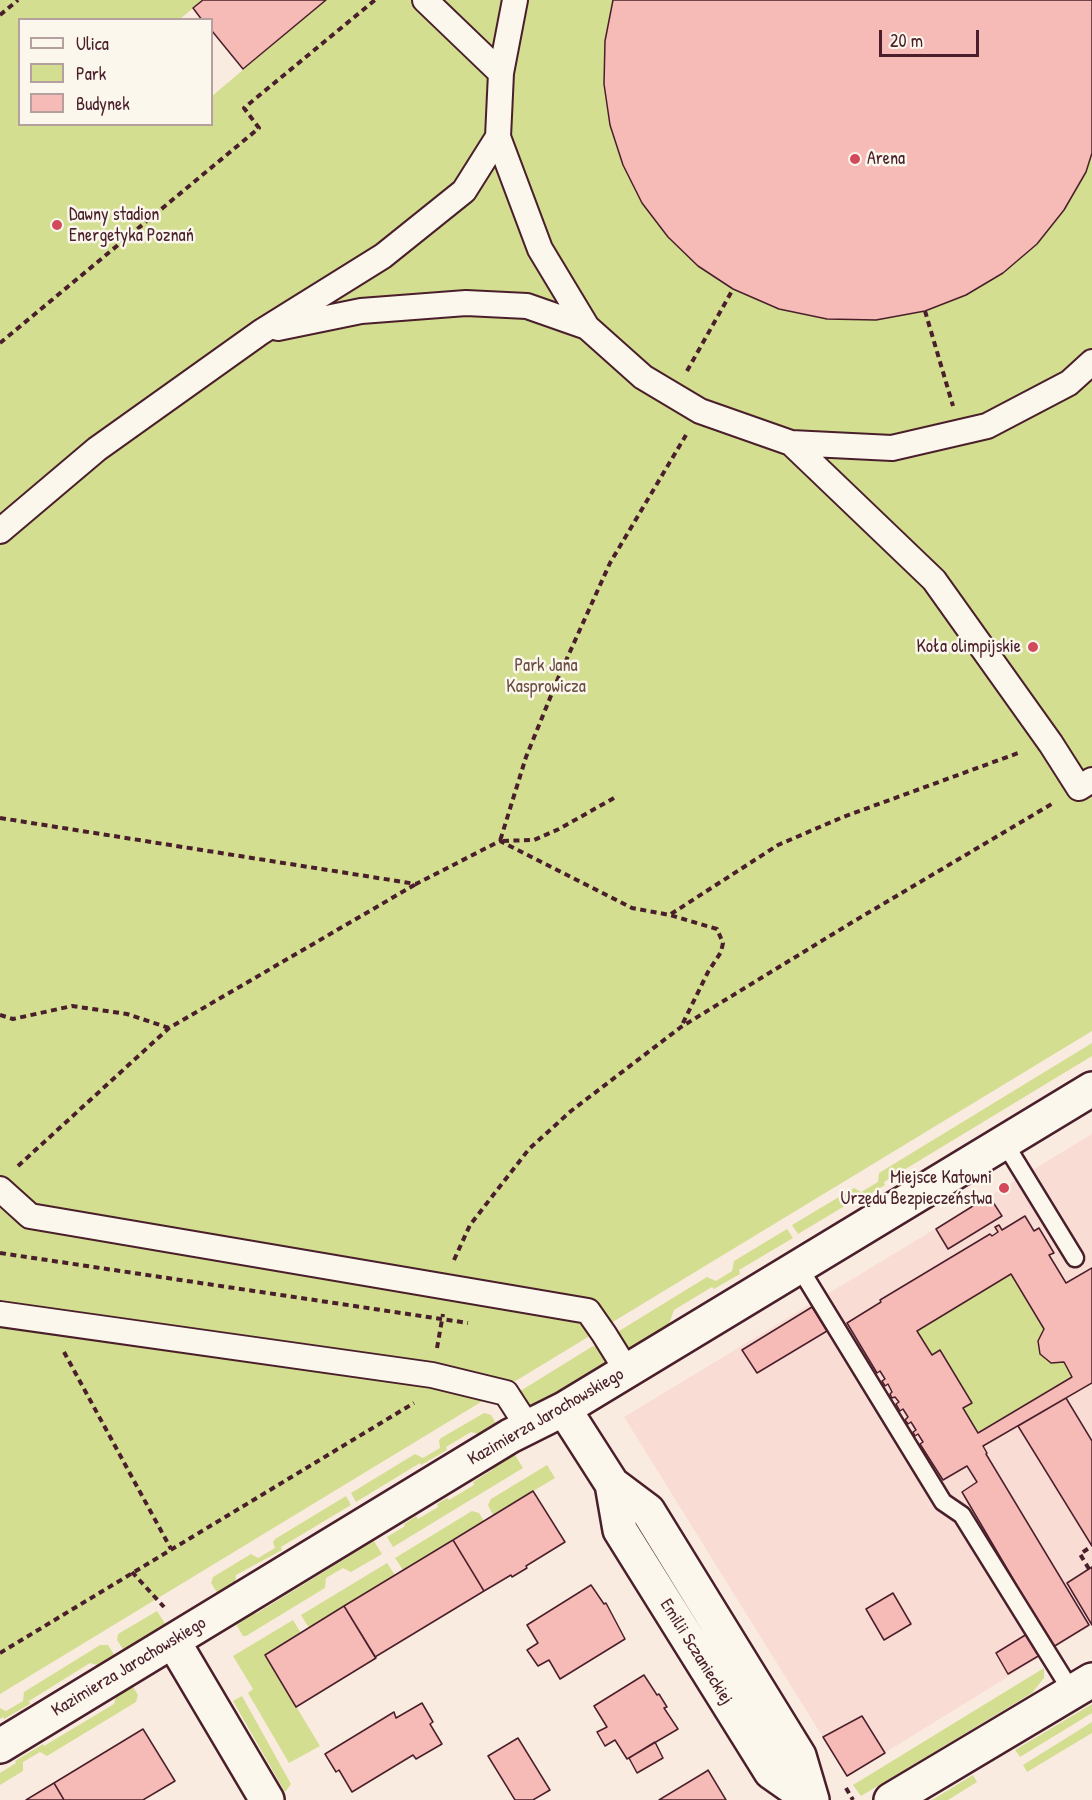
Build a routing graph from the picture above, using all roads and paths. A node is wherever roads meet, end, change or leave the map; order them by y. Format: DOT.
graph roads {
  1 [pos="18,0"];
  2 [pos="375,0"];
  3 [pos="425,0"];
  4 [pos="515,0"];
  5 [pos="0,15"];
  6 [pos="501,73"];
  7 [pos="498,137"];
  8 [pos="733,289"];
  9 [pos="925,311"];
  10 [pos="587,327"];
  11 [pos="261,332"];
  12 [pos="0,343"];
  13 [pos="1092,362"];
  14 [pos="673,395"];
  15 [pos="700,411"];
  16 [pos="961,433"];
  17 [pos="791,443"];
  18 [pos="0,531"];
  19 [pos="1051,744"];
  20 [pos="1086,784"];
  21 [pos="614,798"];
  22 [pos="0,818"];
  23 [pos="500,841"];
  24 [pos="416,884"];
  25 [pos="670,915"];
  26 [pos="0,1015"];
  27 [pos="681,1027"];
  28 [pos="169,1029"];
  29 [pos="1092,1089"];
  30 [pos="1004,1142"];
  31 [pos="17,1167"];
  32 [pos="0,1189"];
  33 [pos="0,1252"];
  34 [pos="1075,1258"];
  35 [pos="799,1267"];
  36 [pos="445,1288"];
  37 [pos="0,1314"];
  38 [pos="46,1320"];
  39 [pos="442,1320"];
  40 [pos="477,1324"];
  41 [pos="627,1371"];
  42 [pos="441,1378"];
  43 [pos="564,1409"];
  44 [pos="528,1427"];
  45 [pos="1092,1546"];
  46 [pos="171,1549"];
  47 [pos="1089,1569"];
  48 [pos="132,1572"];
  49 [pos="161,1602"];
  50 [pos="173,1641"];
  51 [pos="0,1653"];
  52 [pos="1082,1686"];
  53 [pos="0,1746"];
  54 [pos="842,1781"];
  55 [pos="267,1800"];
  56 [pos="812,1800"];
  57 [pos="853,1800"];
  58 [pos="891,1800"];
  1 -- 5 [label="path"];
  2 -- 12 [label="path"];
  3 -- 6 [label="street"];
  4 -- 6 [label="street"];
  6 -- 7 [label="street"];
  7 -- 10 [label="street"];
  7 -- 11 [label="street"];
  8 -- 14 [label="path"];
  9 -- 16 [label="path"];
  10 -- 11 [label="street"];
  10 -- 14 [label="street"];
  11 -- 18 [label="street"];
  13 -- 16 [label="street"];
  14 -- 15 [label="street"];
  15 -- 17 [label="street"];
  15 -- 23 [label="path"];
  16 -- 17 [label="street"];
  17 -- 19 [label="street"];
  19 -- 20 [label="street"];
  19 -- 25 [label="path"];
  20 -- 27 [label="path"];
  21 -- 23 [label="path"];
  22 -- 24 [label="path"];
  23 -- 24 [label="path"];
  23 -- 25 [label="path"];
  24 -- 28 [label="path"];
  25 -- 27 [label="path"];
  26 -- 28 [label="path"];
  27 -- 36 [label="path"];
  28 -- 31 [label="path"];
  29 -- 30 [label="street, Kazimierza Jarochowskiego"];
  30 -- 34 [label="lane"];
  30 -- 35 [label="street, Kazimierza Jarochowskiego"];
  32 -- 36 [label="street"];
  33 -- 39 [label="path"];
  35 -- 41 [label="street, Kazimierza Jarochowskiego"];
  35 -- 52 [label="lane"];
  36 -- 39 [label="path"];
  36 -- 41 [label="street"];
  37 -- 38 [label="street"];
  38 -- 42 [label="street"];
  38 -- 46 [label="path"];
  39 -- 40 [label="path"];
  39 -- 42 [label="path"];
  41 -- 43 [label="street, Kazimierza Jarochowskiego"];
  42 -- 44 [label="street"];
  42 -- 46 [label="path"];
  43 -- 44 [label="street, Kazimierza Jarochowskiego"];
  43 -- 56 [label="street, Emilii Sczanieckiej"];
  44 -- 50 [label="street, Kazimierza Jarochowskiego"];
  45 -- 47 [label="path"];
  46 -- 48 [label="path"];
  48 -- 49 [label="path"];
  48 -- 51 [label="path"];
  50 -- 53 [label="street, Kazimierza Jarochowskiego"];
  50 -- 55 [label="street"];
  52 -- 58 [label="street"];
  54 -- 57 [label="path"];
}
